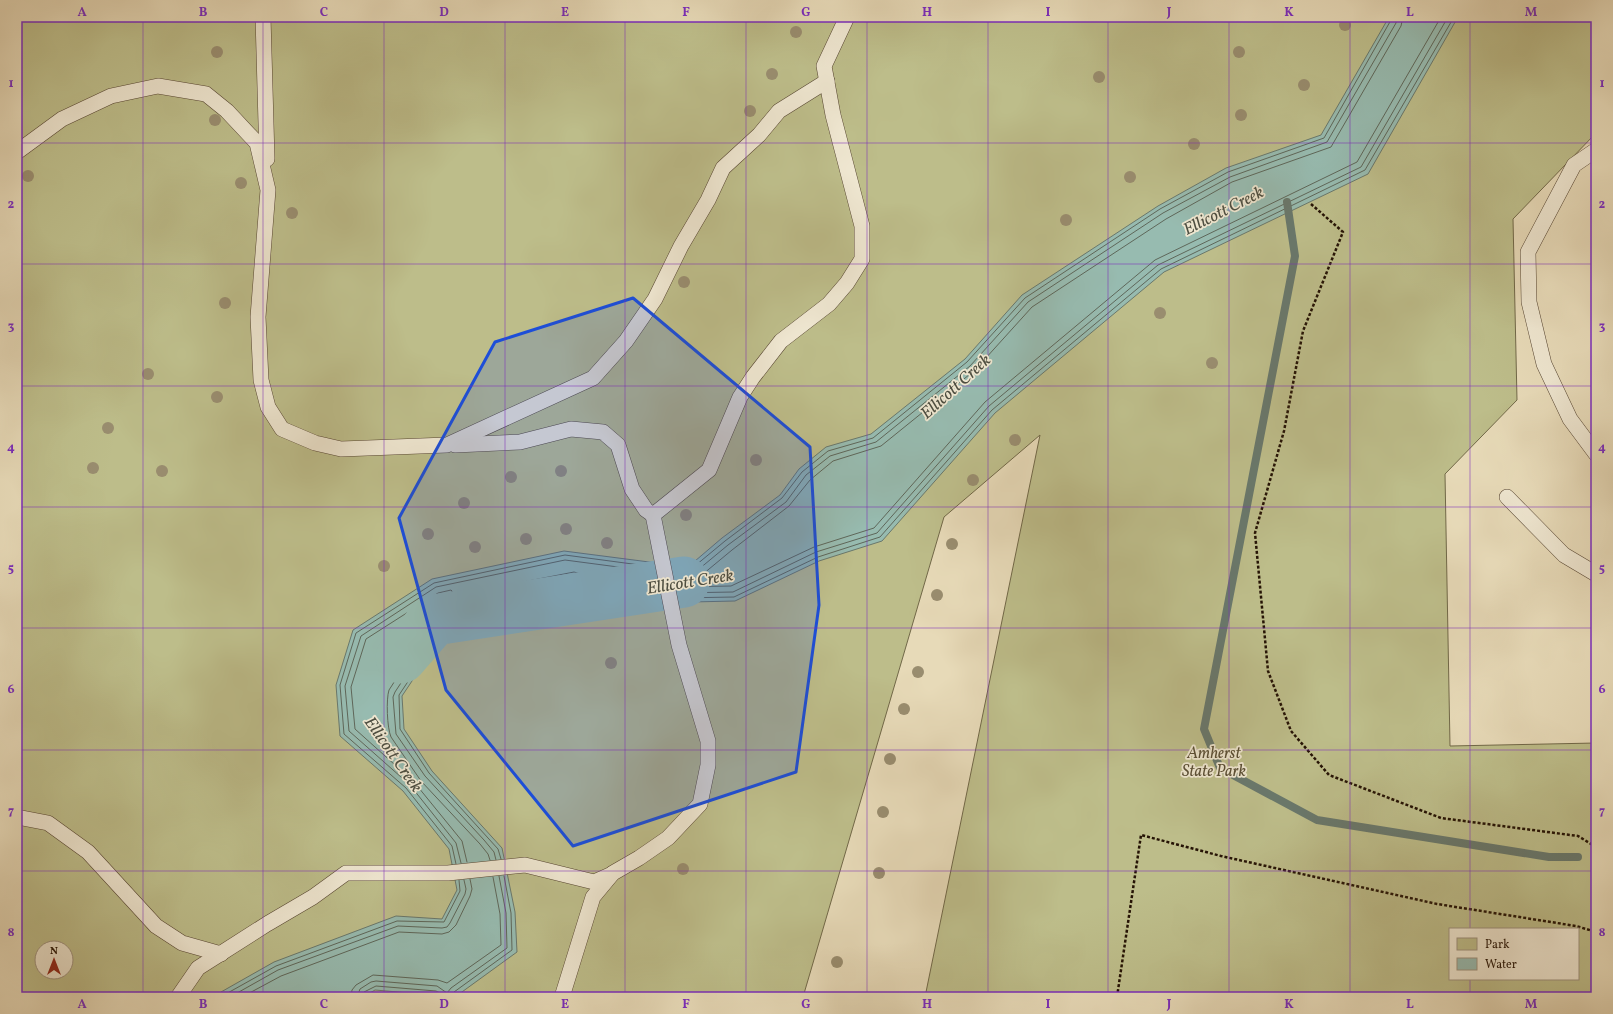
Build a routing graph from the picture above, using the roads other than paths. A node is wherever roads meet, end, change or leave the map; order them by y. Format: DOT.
graph roads {
  1 [pos="263,17"];
  2 [pos="847,17"];
  3 [pos="827,81"];
  4 [pos="1596,150"];
  5 [pos="17,152"];
  6 [pos="268,190"];
  7 [pos="447,445"];
  8 [pos="1596,454"];
  9 [pos="1507,497"];
  10 [pos="653,515"];
  11 [pos="1596,574"];
  12 [pos="17,817"];
  13 [pos="613,873"];
  14 [pos="221,954"];
  15 [pos="178,997"];
  16 [pos="562,997"];
  1 -- 6 [label="lane"];
  2 -- 3 [label="lane"];
  3 -- 7 [label="lane"];
  3 -- 10 [label="lane"];
  4 -- 8 [label="lane"];
  5 -- 6 [label="lane"];
  6 -- 7 [label="lane"];
  7 -- 10 [label="lane"];
  9 -- 11 [label="lane"];
  10 -- 13 [label="lane"];
  12 -- 14 [label="lane"];
  13 -- 14 [label="lane"];
  13 -- 16 [label="lane"];
  14 -- 15 [label="lane"];
}
